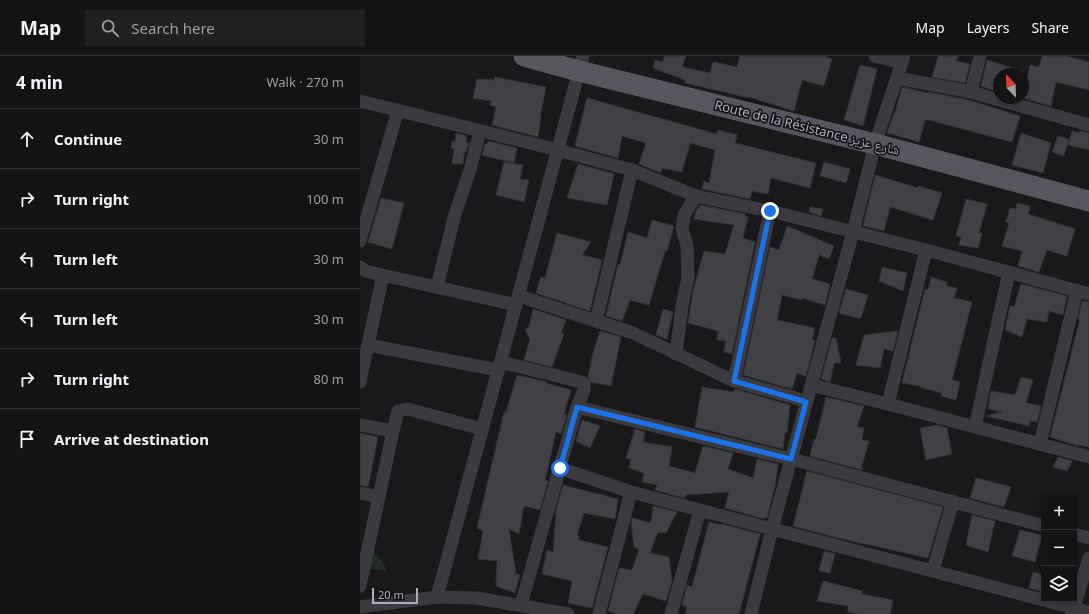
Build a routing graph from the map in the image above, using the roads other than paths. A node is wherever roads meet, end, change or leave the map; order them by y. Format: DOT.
graph roads {
  1 [pos="524,56"];
  2 [pos="875,56"];
  3 [pos="980,56"];
  4 [pos="903,59"];
  5 [pos="581,64"];
  6 [pos="897,78"];
  7 [pos="971,92"];
  8 [pos="360,101"];
  9 [pos="398,110"];
  10 [pos="1089,125"];
  11 [pos="480,131"];
  12 [pos="875,144"];
  13 [pos="558,150"];
  14 [pos="632,170"];
  15 [pos="696,196"];
  16 [pos="1089,201"];
  17 [pos="770,211"];
  18 [pos="852,232"];
  19 [pos="360,241"];
  20 [pos="926,250"];
  21 [pos="360,267"];
  22 [pos="1009,272"];
  23 [pos="383,275"];
  24 [pos="437,287"];
  25 [pos="1083,292"];
  26 [pos="517,301"];
  27 [pos="596,321"];
  28 [pos="368,345"];
  29 [pos="676,354"];
  30 [pos="362,360"];
  31 [pos="499,366"];
  32 [pos="734,381"];
  33 [pos="360,382"];
  34 [pos="812,385"];
  35 [pos="806,402"];
  36 [pos="888,404"];
  37 [pos="577,407"];
  38 [pos="360,426"];
  39 [pos="975,427"];
  40 [pos="482,429"];
  41 [pos="393,431"];
  42 [pos="1040,444"];
  43 [pos="1089,457"];
  44 [pos="791,459"];
  45 [pos="560,468"];
  46 [pos="631,492"];
  47 [pos="360,493"];
  48 [pos="379,497"];
  49 [pos="953,501"];
  50 [pos="700,510"];
  51 [pos="1041,525"];
  52 [pos="772,529"];
  53 [pos="1077,535"];
  54 [pos="1089,538"];
  55 [pos="1089,558"];
  56 [pos="362,566"];
  57 [pos="933,570"];
  58 [pos="360,586"];
  59 [pos="437,597"];
  60 [pos="521,605"];
  61 [pos="360,607"];
  62 [pos="1073,611"];
  63 [pos="1089,612"];
  64 [pos="568,614"];
  65 [pos="599,614"];
  66 [pos="671,614"];
  67 [pos="751,614"];
  1 -- 5 [label="main road, Route de la Résistance شارع عزيز"];
  2 -- 4 [label="street"];
  3 -- 7 [label="street"];
  4 -- 6 [label="street"];
  5 -- 12 [label="main road, Route de la Résistance شارع عزيز"];
  5 -- 13 [label="street"];
  6 -- 7 [label="street"];
  6 -- 12 [label="street"];
  7 -- 10 [label="street"];
  8 -- 9 [label="street"];
  9 -- 11 [label="street"];
  9 -- 19 [label="street"];
  11 -- 13 [label="street"];
  11 -- 24 [label="street"];
  12 -- 16 [label="main road, Route de la Résistance شارع عزيز"];
  12 -- 18 [label="street"];
  13 -- 14 [label="street"];
  13 -- 26 [label="street"];
  14 -- 15 [label="street"];
  14 -- 27 [label="street"];
  15 -- 17 [label="street"];
  15 -- 29 [label="street"];
  17 -- 18 [label="street"];
  17 -- 32 [label="street"];
  18 -- 20 [label="street"];
  18 -- 34 [label="street"];
  20 -- 22 [label="street"];
  20 -- 36 [label="street"];
  21 -- 23 [label="street"];
  22 -- 25 [label="street"];
  22 -- 39 [label="street"];
  23 -- 24 [label="street"];
  23 -- 28 [label="street"];
  24 -- 26 [label="street"];
  25 -- 42 [label="street"];
  26 -- 27 [label="street"];
  26 -- 31 [label="street"];
  27 -- 29 [label="street"];
  28 -- 30 [label="street"];
  28 -- 31 [label="street"];
  29 -- 32 [label="street"];
  30 -- 33 [label="street"];
  31 -- 37 [label="street"];
  31 -- 40 [label="street"];
  32 -- 35 [label="street"];
  34 -- 35 [label="street"];
  34 -- 36 [label="street"];
  35 -- 44 [label="street"];
  36 -- 39 [label="street"];
  37 -- 44 [label="street"];
  37 -- 45 [label="street"];
  38 -- 41 [label="street"];
  39 -- 42 [label="street"];
  40 -- 41 [label="street"];
  40 -- 59 [label="street"];
  41 -- 48 [label="street"];
  42 -- 43 [label="street"];
  44 -- 49 [label="street"];
  44 -- 52 [label="street"];
  45 -- 46 [label="street"];
  45 -- 60 [label="street"];
  46 -- 50 [label="street"];
  46 -- 65 [label="street"];
  47 -- 48 [label="street"];
  48 -- 56 [label="street"];
  49 -- 51 [label="street"];
  49 -- 57 [label="street"];
  50 -- 52 [label="street"];
  50 -- 66 [label="street"];
  52 -- 57 [label="street"];
  52 -- 67 [label="street"];
  53 -- 54 [label="street"];
  55 -- 62 [label="street"];
  56 -- 58 [label="street"];
  57 -- 62 [label="street"];
  59 -- 60 [label="street"];
  59 -- 61 [label="street"];
  60 -- 64 [label="street"];
  62 -- 63 [label="street"];
}
